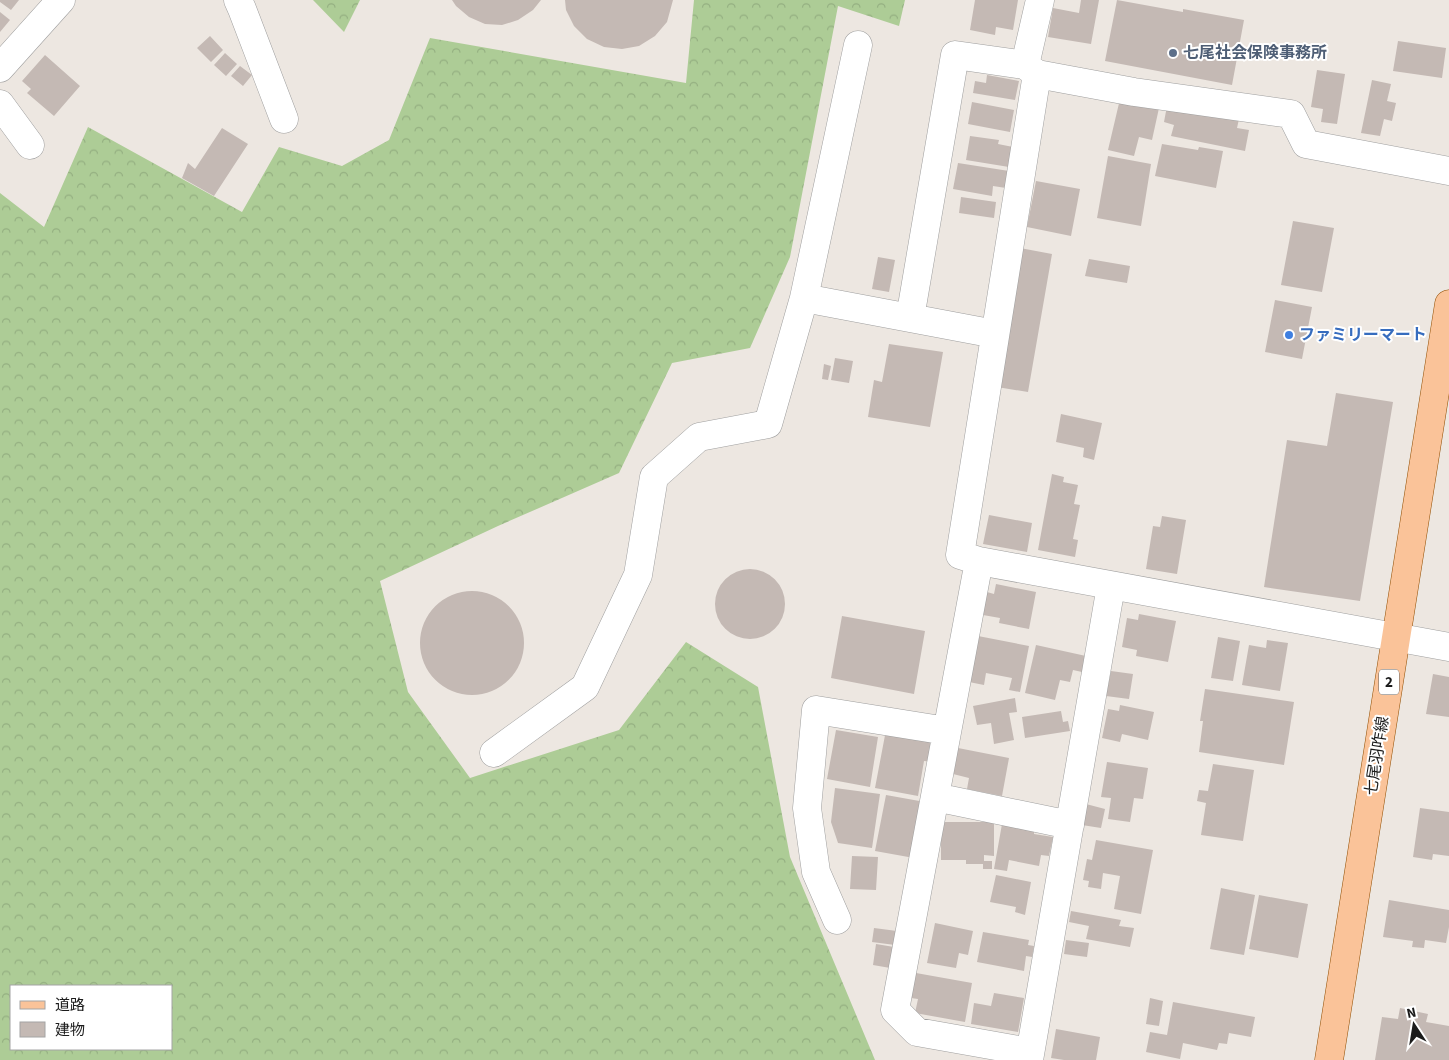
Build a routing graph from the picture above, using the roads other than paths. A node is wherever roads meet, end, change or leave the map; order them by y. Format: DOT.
graph roads {
  1 [pos="61,0"];
  2 [pos="238,0"];
  3 [pos="1040,0"];
  4 [pos="858,45"];
  5 [pos="0,68"];
  6 [pos="1031,69"];
  7 [pos="0,104"];
  8 [pos="284,119"];
  9 [pos="30,145"];
  10 [pos="1449,171"];
  11 [pos="804,298"];
  12 [pos="1449,304"];
  13 [pos="910,318"];
  14 [pos="995,334"];
  15 [pos="979,561"];
  16 [pos="1111,586"];
  17 [pos="1396,638"];
  18 [pos="1449,648"];
  19 [pos="947,731"];
  20 [pos="494,754"];
  21 [pos="934,797"];
  22 [pos="1070,825"];
  23 [pos="837,920"];
  24 [pos="1030,1056"];
  25 [pos="1329,1060"];
  1 -- 5 [label="street"];
  2 -- 8 [label="street"];
  3 -- 6 [label="street"];
  4 -- 11 [label="street"];
  6 -- 10 [label="street"];
  6 -- 13 [label="street"];
  6 -- 14 [label="street"];
  7 -- 9 [label="street"];
  11 -- 13 [label="street"];
  11 -- 20 [label="street"];
  12 -- 17 [label="main road, 七尾羽咋線 / 2"];
  13 -- 14 [label="street"];
  14 -- 15 [label="street"];
  15 -- 16 [label="street"];
  15 -- 19 [label="street"];
  16 -- 17 [label="street"];
  16 -- 22 [label="street"];
  17 -- 18 [label="street"];
  17 -- 25 [label="main road, 七尾羽咋線 / 2"];
  19 -- 21 [label="street"];
  19 -- 23 [label="street"];
  21 -- 22 [label="street"];
  21 -- 24 [label="street"];
  22 -- 24 [label="street"];
}
